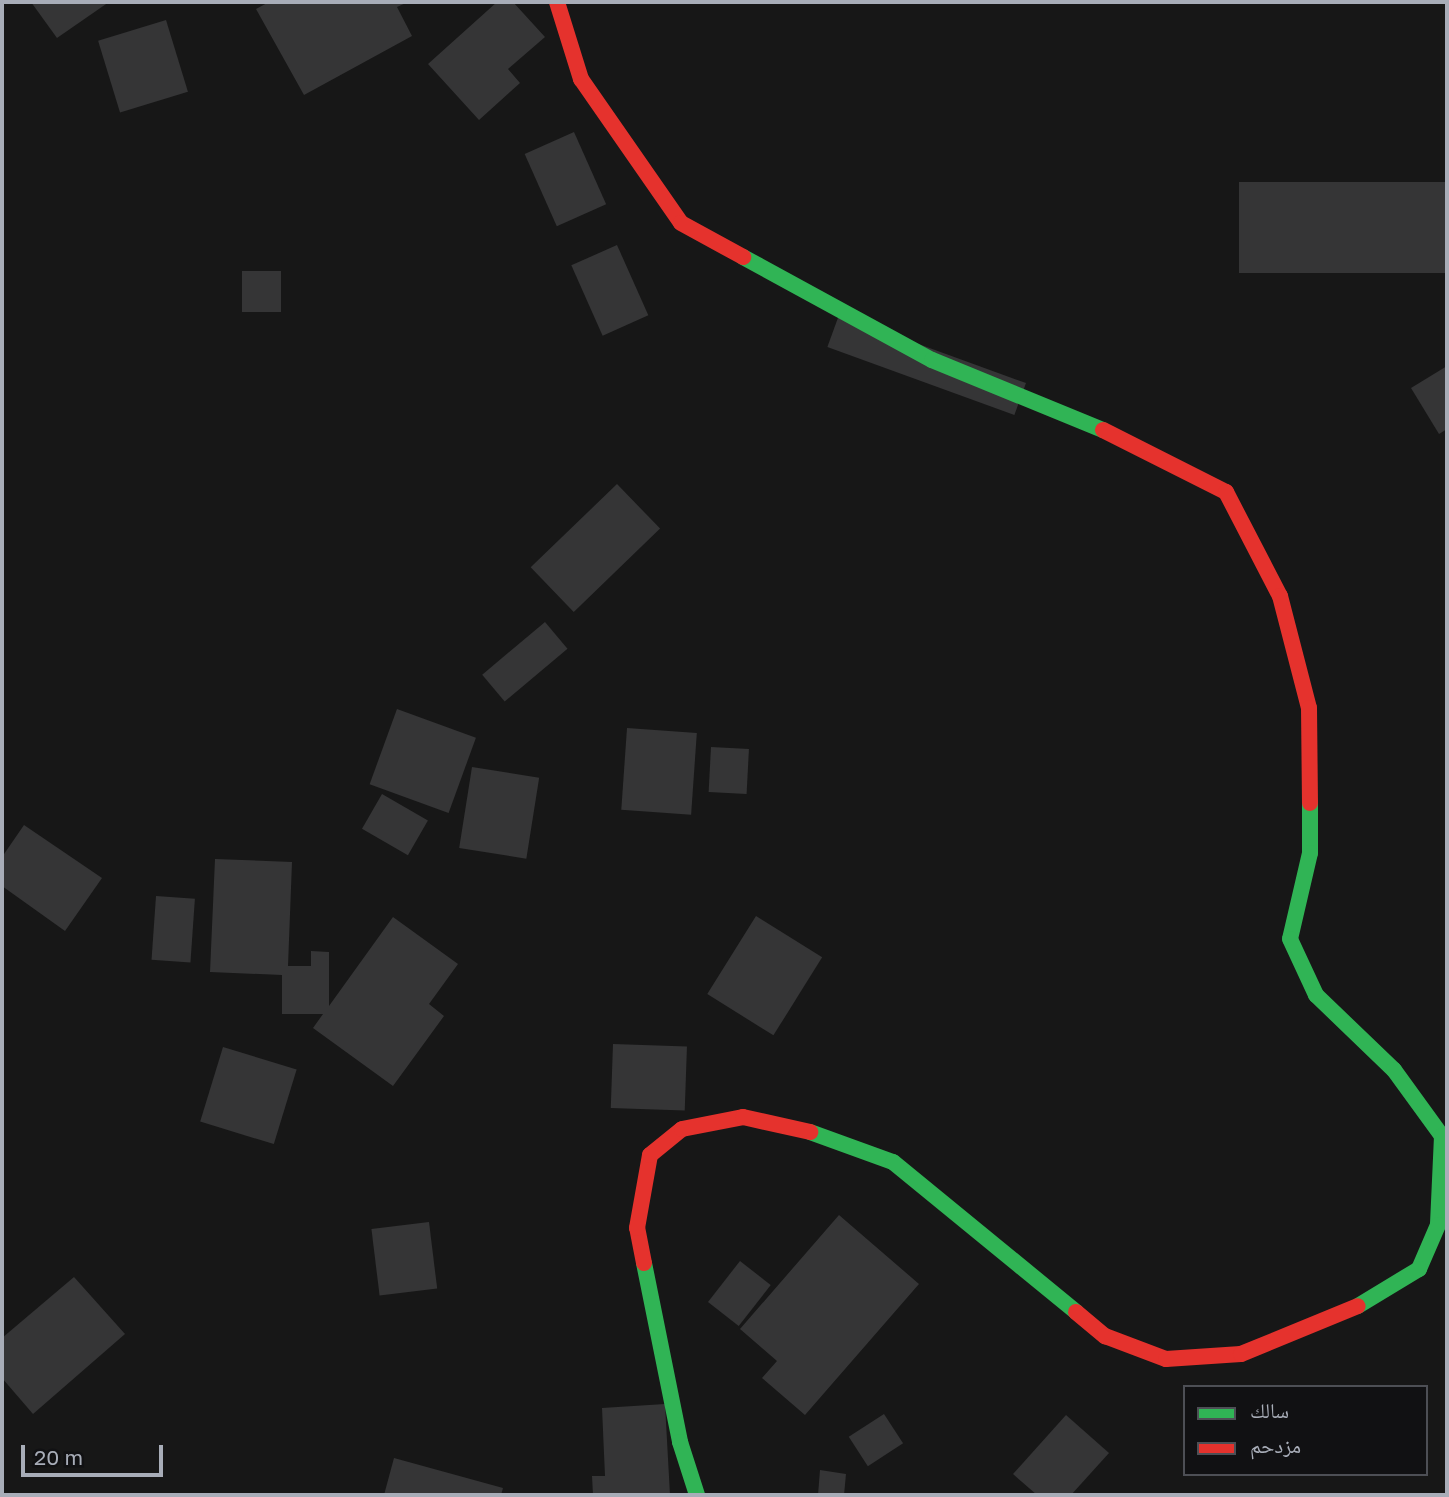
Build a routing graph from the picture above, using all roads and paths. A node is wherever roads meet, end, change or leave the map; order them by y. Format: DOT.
graph roads {
  1 [pos="557,2"];
  2 [pos="696,1495"];
  1 -- 2 [label="street"];
}
